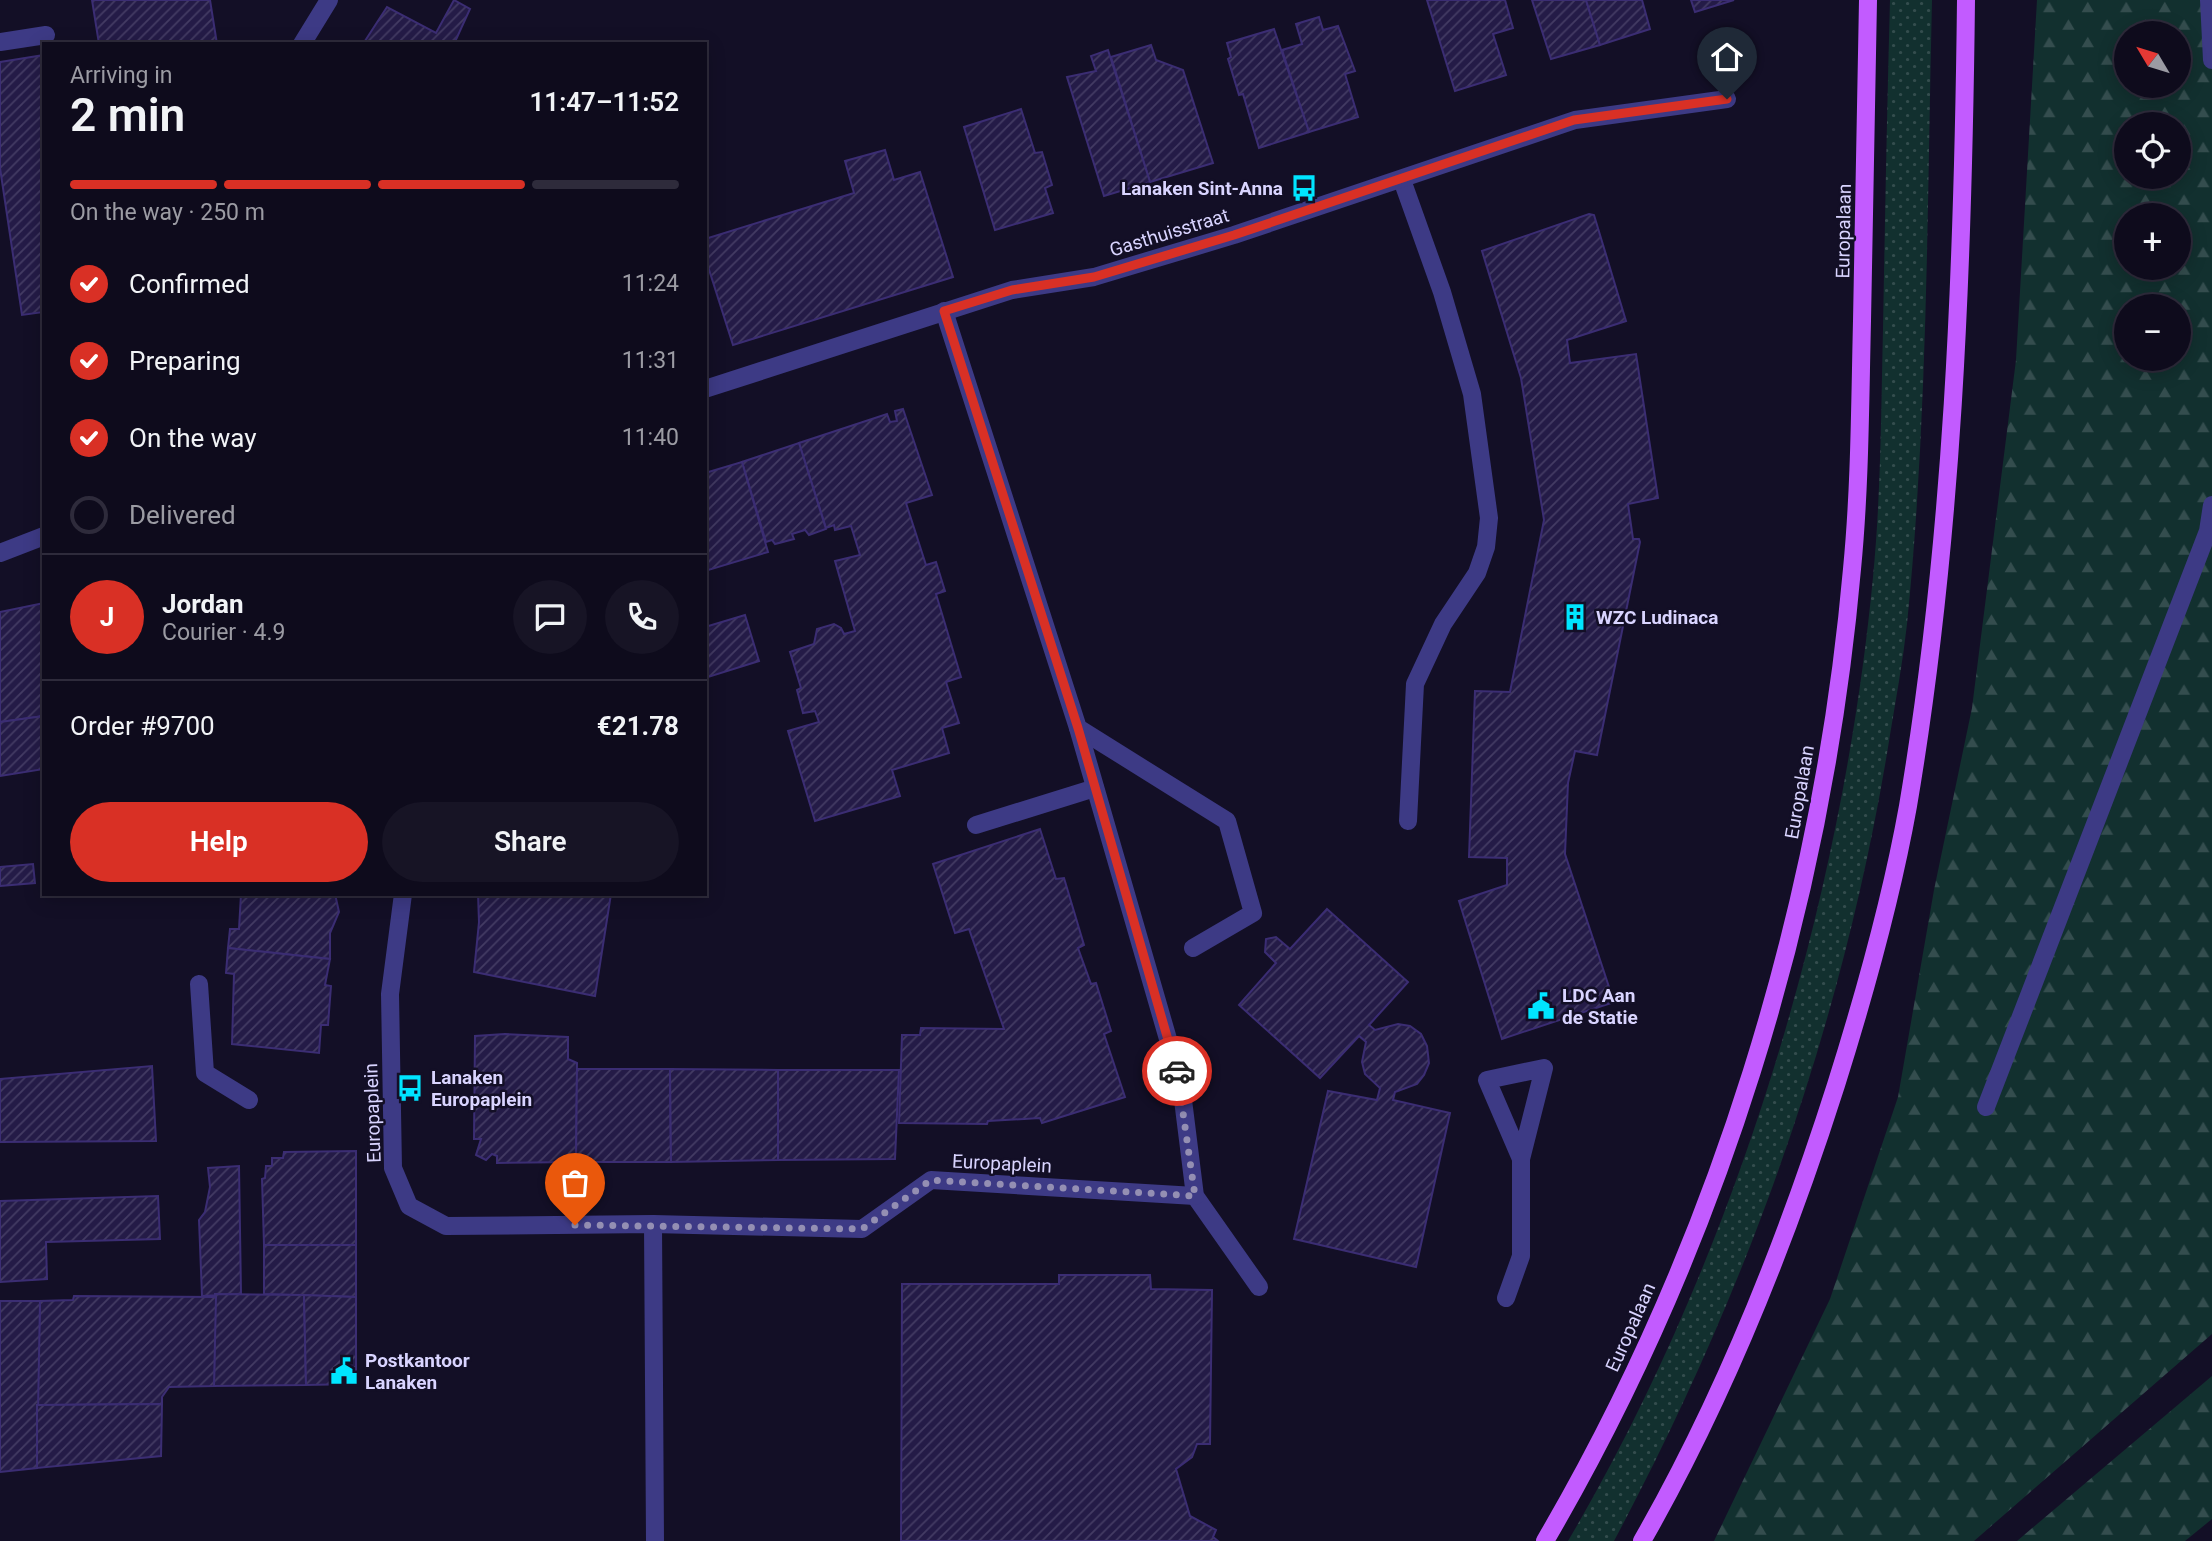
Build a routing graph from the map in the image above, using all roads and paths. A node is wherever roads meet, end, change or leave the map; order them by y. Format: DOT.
graph roads {
  1 [pos="329,0"];
  2 [pos="1868,0"];
  3 [pos="1966,0"];
  4 [pos="2209,0"];
  5 [pos="46,35"];
  6 [pos="0,42"];
  7 [pos="303,42"];
  8 [pos="2212,60"];
  9 [pos="1727,99"];
  10 [pos="1402,180"];
  11 [pos="944,311"];
  12 [pos="707,388"];
  13 [pos="2212,505"];
  14 [pos="42,537"];
  15 [pos="0,553"];
  16 [pos="1078,728"];
  17 [pos="1095,788"];
  18 [pos="1408,821"];
  19 [pos="976,825"];
  20 [pos="403,896"];
  21 [pos="1193,948"];
  22 [pos="199,984"];
  23 [pos="250,1100"];
  24 [pos="1986,1107"];
  25 [pos="1521,1160"];
  26 [pos="1195,1196"];
  27 [pos="653,1224"];
  28 [pos="1259,1287"];
  29 [pos="1506,1298"];
  30 [pos="655,1541"];
  31 [pos="1545,1541"];
  32 [pos="1642,1541"];
  1 -- 7 [label="street"];
  2 -- 31 [label="main road, Europalaan"];
  3 -- 32 [label="main road"];
  4 -- 8 [label="street"];
  5 -- 6 [label="street"];
  9 -- 10 [label="street, Gasthuisstraat"];
  10 -- 11 [label="street, Gasthuisstraat"];
  10 -- 18 [label="street"];
  11 -- 12 [label="street, Gasthuisstraat"];
  11 -- 16 [label="street"];
  13 -- 24 [label="street"];
  14 -- 15 [label="street"];
  16 -- 17 [label="street"];
  16 -- 21 [label="street"];
  17 -- 19 [label="street"];
  17 -- 26 [label="street"];
  20 -- 27 [label="street, Europaplein"];
  22 -- 23 [label="street"];
  25 -- 25 [label="street"];
  25 -- 29 [label="street"];
  26 -- 27 [label="street, Europaplein"];
  26 -- 28 [label="street"];
  27 -- 30 [label="street"];
}
